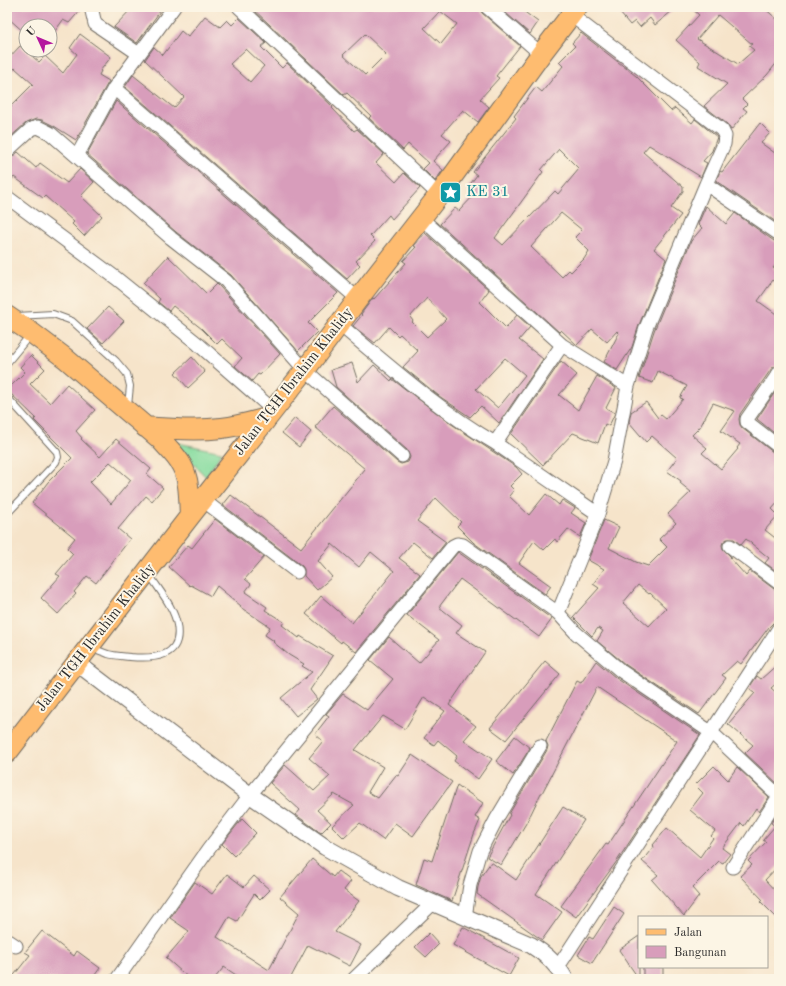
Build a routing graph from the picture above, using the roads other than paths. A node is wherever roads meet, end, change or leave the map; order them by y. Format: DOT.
graph roads {
  1 [pos="91,7"];
  2 [pos="174,7"];
  3 [pos="239,7"];
  4 [pos="487,7"];
  5 [pos="574,11"];
  6 [pos="139,54"];
  7 [pos="541,54"];
  8 [pos="114,88"];
  9 [pos="7,151"];
  10 [pos="77,156"];
  11 [pos="706,184"];
  12 [pos="439,195"];
  13 [pos="7,197"];
  14 [pos="421,218"];
  15 [pos="779,234"];
  16 [pos="358,299"];
  17 [pos="7,317"];
  18 [pos="339,324"];
  19 [pos="32,333"];
  20 [pos="562,345"];
  21 [pos="7,363"];
  22 [pos="305,370"];
  23 [pos="779,373"];
  24 [pos="628,386"];
  25 [pos="7,397"];
  26 [pos="127,412"];
  27 [pos="270,414"];
  28 [pos="146,427"];
  29 [pos="495,443"];
  30 [pos="779,447"];
  31 [pos="402,456"];
  32 [pos="203,500"];
  33 [pos="7,514"];
  34 [pos="598,514"];
  35 [pos="190,516"];
  36 [pos="730,546"];
  37 [pos="147,571"];
  38 [pos="297,572"];
  39 [pos="779,583"];
  40 [pos="558,613"];
  41 [pos="777,636"];
  42 [pos="89,647"];
  43 [pos="77,662"];
  44 [pos="712,733"];
  45 [pos="540,746"];
  46 [pos="7,753"];
  47 [pos="250,796"];
  48 [pos="779,796"];
  49 [pos="733,868"];
  50 [pos="433,903"];
  51 [pos="465,917"];
  52 [pos="561,973"];
  53 [pos="117,979"];
  54 [pos="354,979"];
  1 -- 6 [label="street"];
  2 -- 6 [label="street"];
  3 -- 12 [label="street"];
  4 -- 7 [label="street"];
  5 -- 7 [label="main road, Jalan TGH Ibrahim Khalidy"];
  5 -- 11 [label="street"];
  6 -- 8 [label="street"];
  7 -- 12 [label="main road, Jalan TGH Ibrahim Khalidy"];
  8 -- 10 [label="street"];
  8 -- 16 [label="street"];
  9 -- 10 [label="street"];
  10 -- 22 [label="street"];
  11 -- 15 [label="street"];
  11 -- 24 [label="street"];
  12 -- 14 [label="main road, Jalan TGH Ibrahim Khalidy"];
  13 -- 27 [label="street"];
  14 -- 16 [label="main road, Jalan TGH Ibrahim Khalidy"];
  14 -- 20 [label="street"];
  16 -- 18 [label="main road, Jalan TGH Ibrahim Khalidy"];
  17 -- 19 [label="main road"];
  17 -- 26 [label="lane"];
  18 -- 22 [label="main road, Jalan TGH Ibrahim Khalidy"];
  18 -- 29 [label="street"];
  19 -- 21 [label="lane"];
  19 -- 26 [label="main road"];
  20 -- 24 [label="street"];
  20 -- 29 [label="street"];
  22 -- 27 [label="main road, Jalan TGH Ibrahim Khalidy"];
  22 -- 31 [label="street"];
  23 -- 30 [label="street"];
  24 -- 34 [label="street"];
  25 -- 33 [label="lane"];
  26 -- 28 [label="main road"];
  27 -- 28 [label="main road"];
  27 -- 32 [label="main road, Jalan TGH Ibrahim Khalidy"];
  28 -- 35 [label="main road"];
  29 -- 34 [label="street"];
  32 -- 35 [label="main road, Jalan TGH Ibrahim Khalidy"];
  32 -- 38 [label="street"];
  34 -- 40 [label="street"];
  35 -- 37 [label="main road, Jalan TGH Ibrahim Khalidy"];
  36 -- 39 [label="street"];
  37 -- 42 [label="main road, Jalan TGH Ibrahim Khalidy"];
  37 -- 42 [label="lane"];
  40 -- 44 [label="street"];
  40 -- 47 [label="street"];
  41 -- 44 [label="street"];
  42 -- 43 [label="main road, Jalan TGH Ibrahim Khalidy"];
  43 -- 46 [label="main road, Jalan TGH Ibrahim Khalidy"];
  43 -- 47 [label="street"];
  44 -- 48 [label="street"];
  44 -- 52 [label="street"];
  45 -- 51 [label="street"];
  47 -- 50 [label="street"];
  47 -- 53 [label="street"];
  48 -- 49 [label="street"];
  50 -- 51 [label="street"];
  50 -- 54 [label="street"];
  51 -- 52 [label="street"];
}
